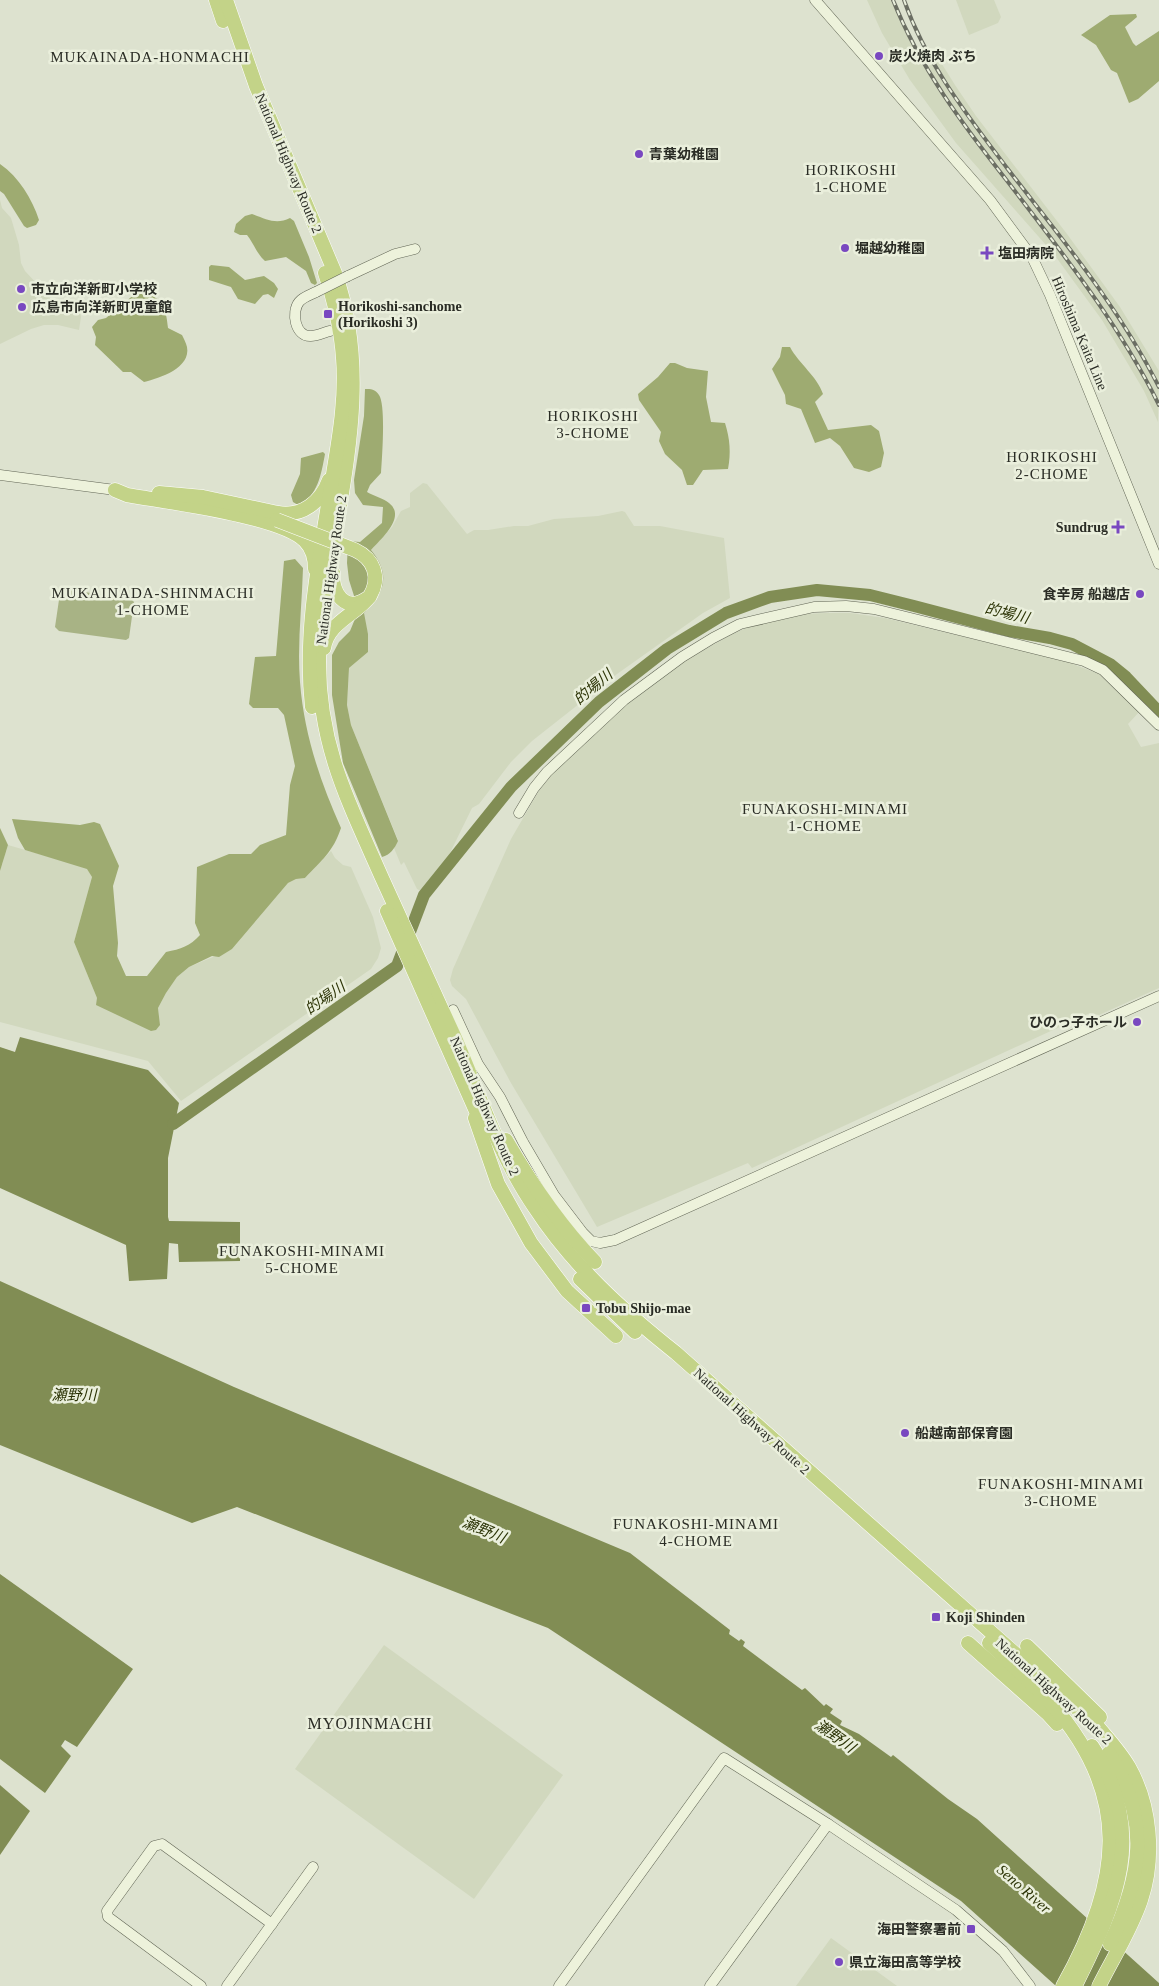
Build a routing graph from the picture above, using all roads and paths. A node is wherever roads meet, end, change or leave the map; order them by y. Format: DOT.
graph roads {
  1 [pos="216,0"];
  2 [pos="226,0"];
  3 [pos="815,0"];
  4 [pos="415,249"];
  5 [pos="333,300"];
  6 [pos="330,331"];
  7 [pos="343,358"];
  8 [pos="340,434"];
  9 [pos="0,475"];
  10 [pos="116,490"];
  11 [pos="340,502"];
  12 [pos="1159,564"];
  13 [pos="370,596"];
  14 [pos="310,647"];
  15 [pos="1159,725"];
  16 [pos="326,734"];
  17 [pos="519,813"];
  18 [pos="358,835"];
  19 [pos="1159,996"];
  20 [pos="453,1010"];
  21 [pos="480,1108"];
  22 [pos="596,1262"];
  23 [pos="639,1329"];
  24 [pos="616,1336"];
  25 [pos="968,1643"];
  26 [pos="1027,1646"];
  27 [pos="1118,1777"];
  28 [pos="828,1824"];
  29 [pos="313,1867"];
  30 [pos="272,1924"];
  31 [pos="1110,1929"];
  32 [pos="201,1986"];
  33 [pos="227,1986"];
  34 [pos="559,1986"];
  35 [pos="710,1986"];
  36 [pos="1030,1986"];
  37 [pos="1063,1986"];
  38 [pos="1075,1986"];
  39 [pos="1089,1986"];
  40 [pos="1099,1986"];
  1 -- 5 [label="highway, National Highway Route 2"];
  2 -- 11 [label="highway, National Highway Route 2"];
  3 -- 12 [label="street, Hiroshima Kaita Line"];
  4 -- 6 [label="street, bridge"];
  5 -- 6 [label="highway"];
  5 -- 7 [label="highway, National Highway Route 2"];
  6 -- 7 [label="highway"];
  7 -- 8 [label="highway, National Highway Route 2"];
  8 -- 10 [label="highway"];
  8 -- 14 [label="highway, National Highway Route 2"];
  9 -- 10 [label="street"];
  10 -- 13 [label="highway, bridge"];
  10 -- 14 [label="highway"];
  11 -- 13 [label="highway"];
  11 -- 16 [label="highway, National Highway Route 2"];
  13 -- 16 [label="highway"];
  14 -- 18 [label="highway, National Highway Route 2"];
  15 -- 17 [label="street"];
  16 -- 18 [label="highway, National Highway Route 2"];
  18 -- 21 [label="highway, National Highway Route 2"];
  19 -- 20 [label="street"];
  21 -- 22 [label="highway"];
  21 -- 23 [label="highway, National Highway Route 2"];
  21 -- 24 [label="highway"];
  23 -- 27 [label="highway, National Highway Route 2"];
  23 -- 27 [label="highway, National Highway Route 2"];
  25 -- 27 [label="highway"];
  26 -- 27 [label="highway"];
  27 -- 31 [label="highway"];
  27 -- 31 [label="highway"];
  28 -- 34 [label="street"];
  28 -- 35 [label="street"];
  28 -- 36 [label="street"];
  29 -- 30 [label="street"];
  30 -- 32 [label="street"];
  30 -- 33 [label="street"];
  31 -- 37 [label="highway"];
  31 -- 38 [label="highway"];
  31 -- 39 [label="highway"];
  31 -- 40 [label="highway"];
}
